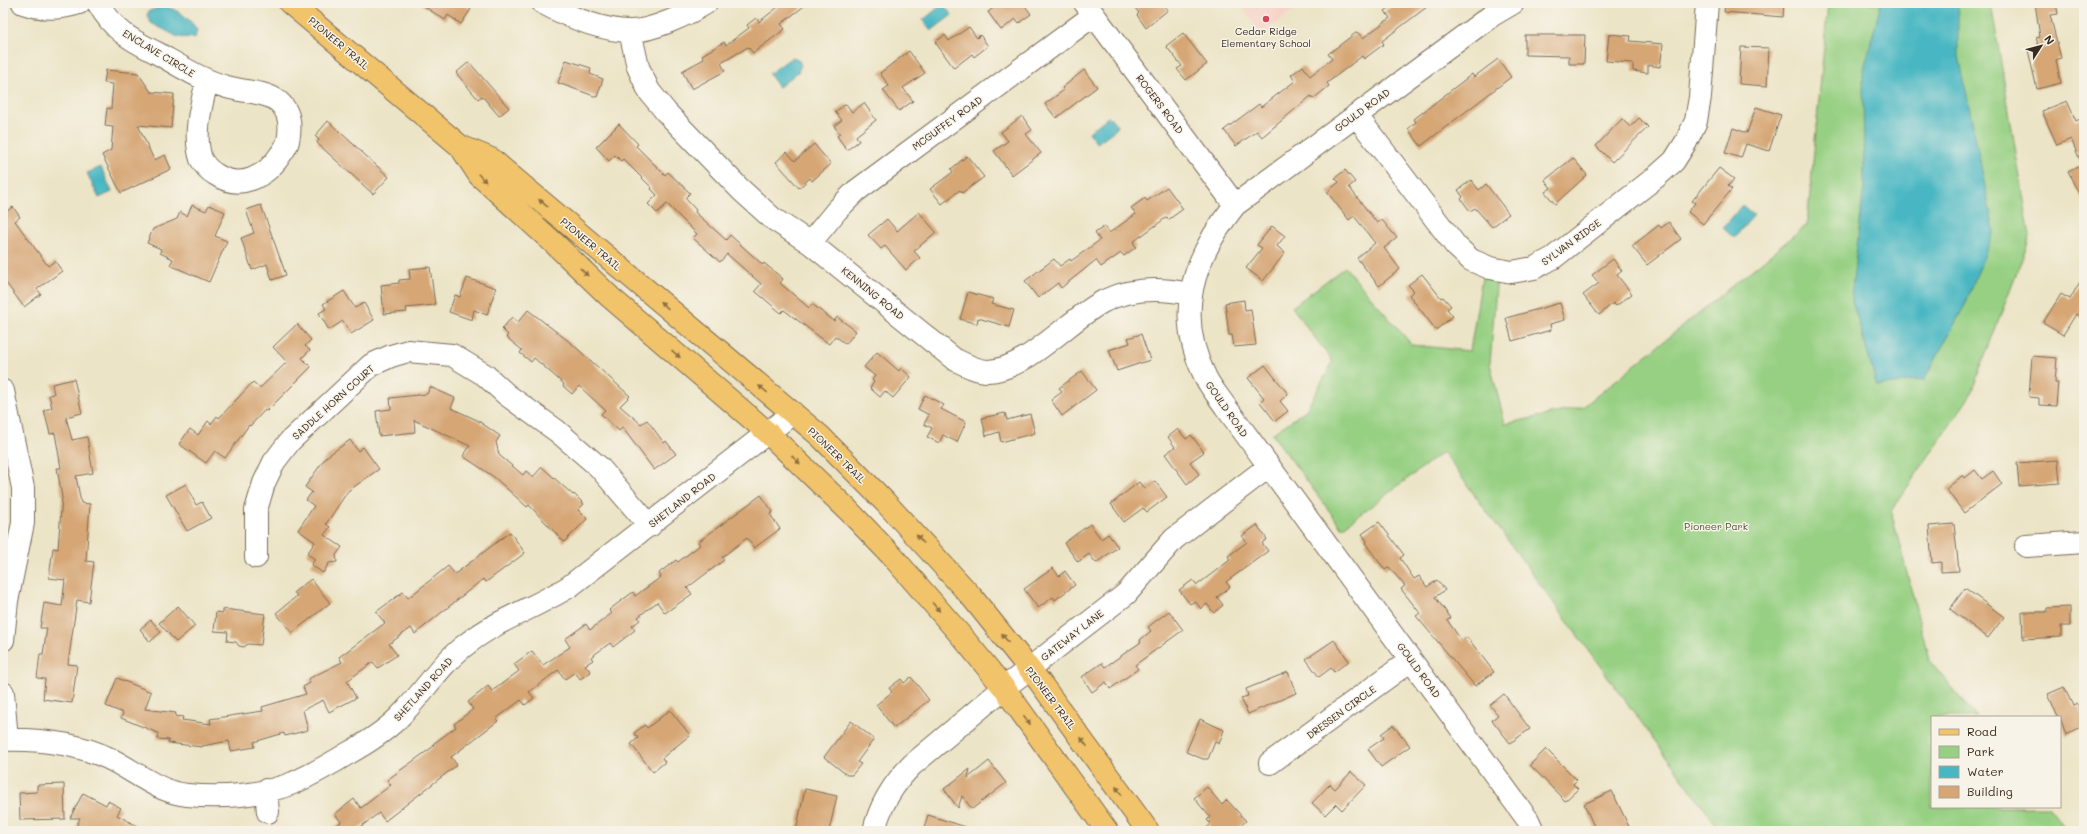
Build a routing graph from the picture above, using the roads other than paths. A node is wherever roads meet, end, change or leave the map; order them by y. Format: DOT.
graph roads {
  1 [pos="23,3"];
  2 [pos="79,3"];
  3 [pos="98,3"];
  4 [pos="290,3"];
  5 [pos="543,3"];
  6 [pos="706,3"];
  7 [pos="1513,3"];
  8 [pos="1707,3"];
  9 [pos="1089,9"];
  10 [pos="630,31"];
  11 [pos="207,82"];
  12 [pos="1356,115"];
  13 [pos="460,146"];
  14 [pos="1235,205"];
  15 [pos="810,243"];
  16 [pos="1190,294"];
  17 [pos="3,391"];
  18 [pos="793,413"];
  19 [pos="768,433"];
  20 [pos="1268,467"];
  21 [pos="650,526"];
  22 [pos="2084,542"];
  23 [pos="2026,546"];
  24 [pos="256,558"];
  25 [pos="3,640"];
  26 [pos="1411,660"];
  27 [pos="1029,668"];
  28 [pos="1004,688"];
  29 [pos="3,693"];
  30 [pos="5,740"];
  31 [pos="1270,763"];
  32 [pos="266,790"];
  33 [pos="268,812"];
  34 [pos="874,831"];
  35 [pos="1107,831"];
  36 [pos="1148,831"];
  37 [pos="1533,831"];
  1 -- 2 [label="street"];
  3 -- 11 [label="street, ENCLAVE CIRCLE"];
  4 -- 13 [label="main road, PIONEER TRAIL"];
  5 -- 10 [label="street"];
  6 -- 10 [label="street"];
  7 -- 12 [label="street, GOULD ROAD"];
  8 -- 12 [label="street, SYLVAN RIDGE"];
  9 -- 14 [label="street, ROGERS ROAD"];
  9 -- 15 [label="street, MCGUFFEY ROAD"];
  10 -- 15 [label="street, KENNING ROAD"];
  11 -- 11 [label="street, ENCLAVE CIRCLE"];
  12 -- 14 [label="street, GOULD ROAD"];
  18 -- 13 [label="main road, PIONEER TRAIL, one-way"];
  13 -- 19 [label="main road, PIONEER TRAIL, one-way"];
  14 -- 16 [label="street, GOULD ROAD"];
  15 -- 16 [label="street, KENNING ROAD"];
  16 -- 20 [label="street, GOULD ROAD"];
  17 -- 25 [label="street"];
  18 -- 19 [label="street, SHETLAND ROAD"];
  27 -- 18 [label="main road, PIONEER TRAIL, one-way"];
  19 -- 21 [label="street, SHETLAND ROAD"];
  19 -- 28 [label="main road, PIONEER TRAIL, one-way"];
  20 -- 26 [label="street, GOULD ROAD"];
  20 -- 27 [label="street, GATEWAY LANE"];
  21 -- 24 [label="street, SADDLE HORN COURT"];
  21 -- 32 [label="street, SHETLAND ROAD"];
  22 -- 23 [label="street"];
  26 -- 31 [label="street, DRESSEN CIRCLE"];
  26 -- 37 [label="street, GOULD ROAD"];
  27 -- 28 [label="street, GATEWAY LANE"];
  36 -- 27 [label="main road, PIONEER TRAIL, one-way"];
  28 -- 34 [label="street, GATEWAY LANE"];
  28 -- 35 [label="main road, PIONEER TRAIL, one-way"];
  29 -- 30 [label="street"];
  30 -- 32 [label="street, SHETLAND ROAD"];
  32 -- 33 [label="street"];
}
